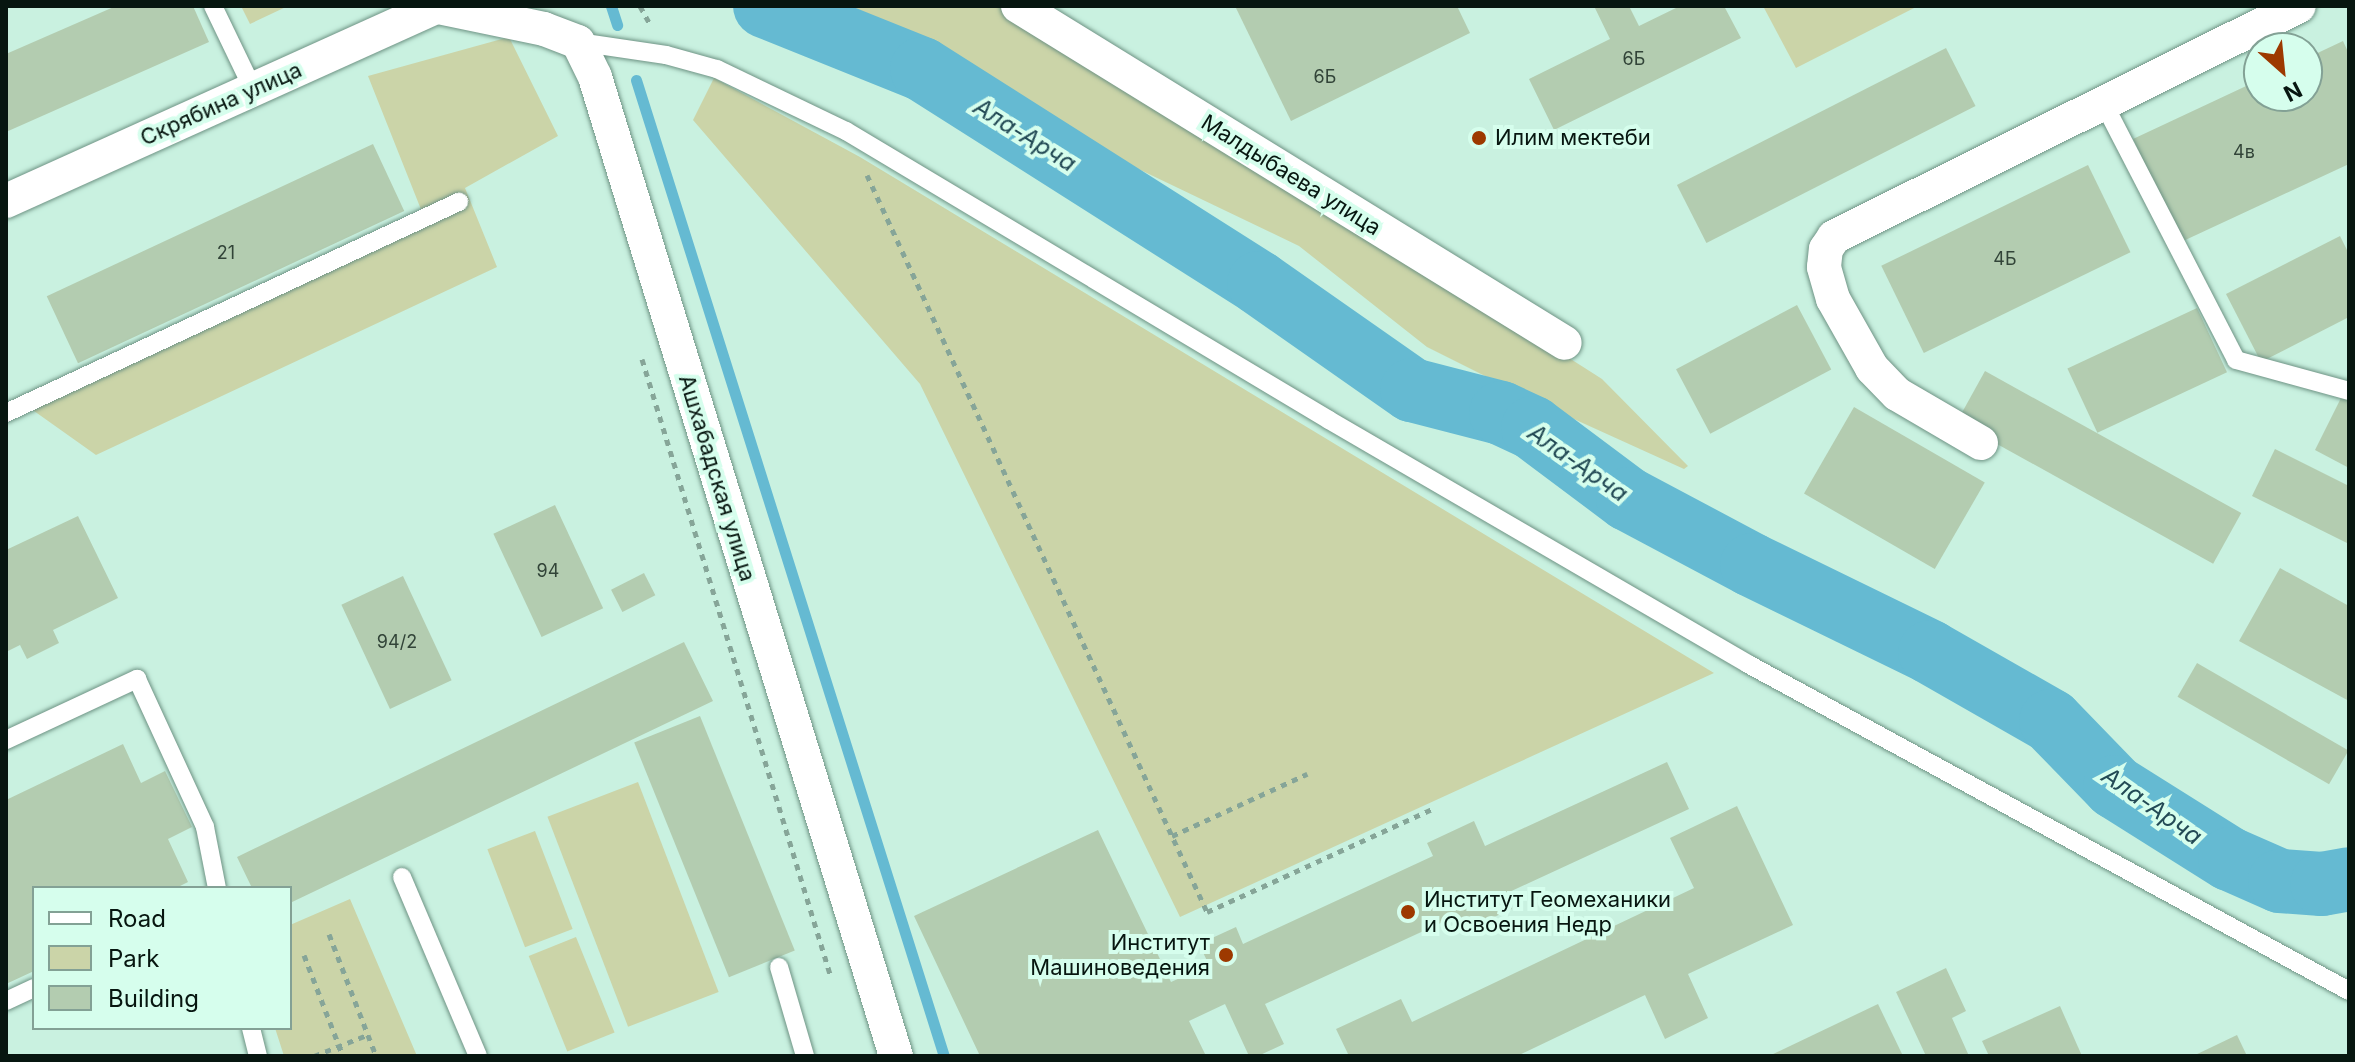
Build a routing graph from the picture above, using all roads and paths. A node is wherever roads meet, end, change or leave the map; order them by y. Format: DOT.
graph roads {
  1 [pos="213,6"];
  2 [pos="1018,6"];
  3 [pos="2299,6"];
  4 [pos="435,7"];
  5 [pos="578,42"];
  6 [pos="253,89"];
  7 [pos="2103,102"];
  8 [pos="846,131"];
  9 [pos="6,201"];
  10 [pos="459,202"];
  11 [pos="1565,343"];
  12 [pos="2349,391"];
  13 [pos="6,413"];
  14 [pos="1981,443"];
  15 [pos="6,740"];
  16 [pos="1307,774"];
  17 [pos="1432,809"];
  18 [pos="1172,836"];
  19 [pos="402,877"];
  20 [pos="217,886"];
  21 [pos="329,934"];
  22 [pos="304,955"];
  23 [pos="779,967"];
  24 [pos="32,989"];
  25 [pos="2349,991"];
  26 [pos="6,1001"];
  27 [pos="252,1030"];
  28 [pos="367,1035"];
  29 [pos="339,1046"];
  30 [pos="258,1056"];
  31 [pos="314,1056"];
  32 [pos="343,1056"];
  33 [pos="376,1056"];
  34 [pos="478,1056"];
  35 [pos="805,1056"];
  36 [pos="896,1056"];
  1 -- 6 [label="lane"];
  2 -- 11 [label="street, Малдыбаева улица"];
  3 -- 7 [label="street"];
  4 -- 5 [label="street"];
  4 -- 6 [label="street, Скрябина улица"];
  5 -- 8 [label="lane"];
  5 -- 36 [label="street, Ашхабадская улица"];
  6 -- 9 [label="street, Скрябина улица"];
  7 -- 12 [label="lane"];
  7 -- 14 [label="street"];
  8 -- 18 [label="path"];
  8 -- 25 [label="lane"];
  10 -- 13 [label="lane"];
  15 -- 20 [label="lane"];
  16 -- 18 [label="path"];
  17 -- 18 [label="path"];
  19 -- 34 [label="lane"];
  21 -- 28 [label="path"];
  22 -- 29 [label="path"];
  23 -- 35 [label="lane"];
  24 -- 26 [label="lane"];
  27 -- 30 [label="lane"];
  28 -- 29 [label="path"];
  28 -- 33 [label="path"];
  29 -- 31 [label="path"];
  29 -- 32 [label="path"];
}
